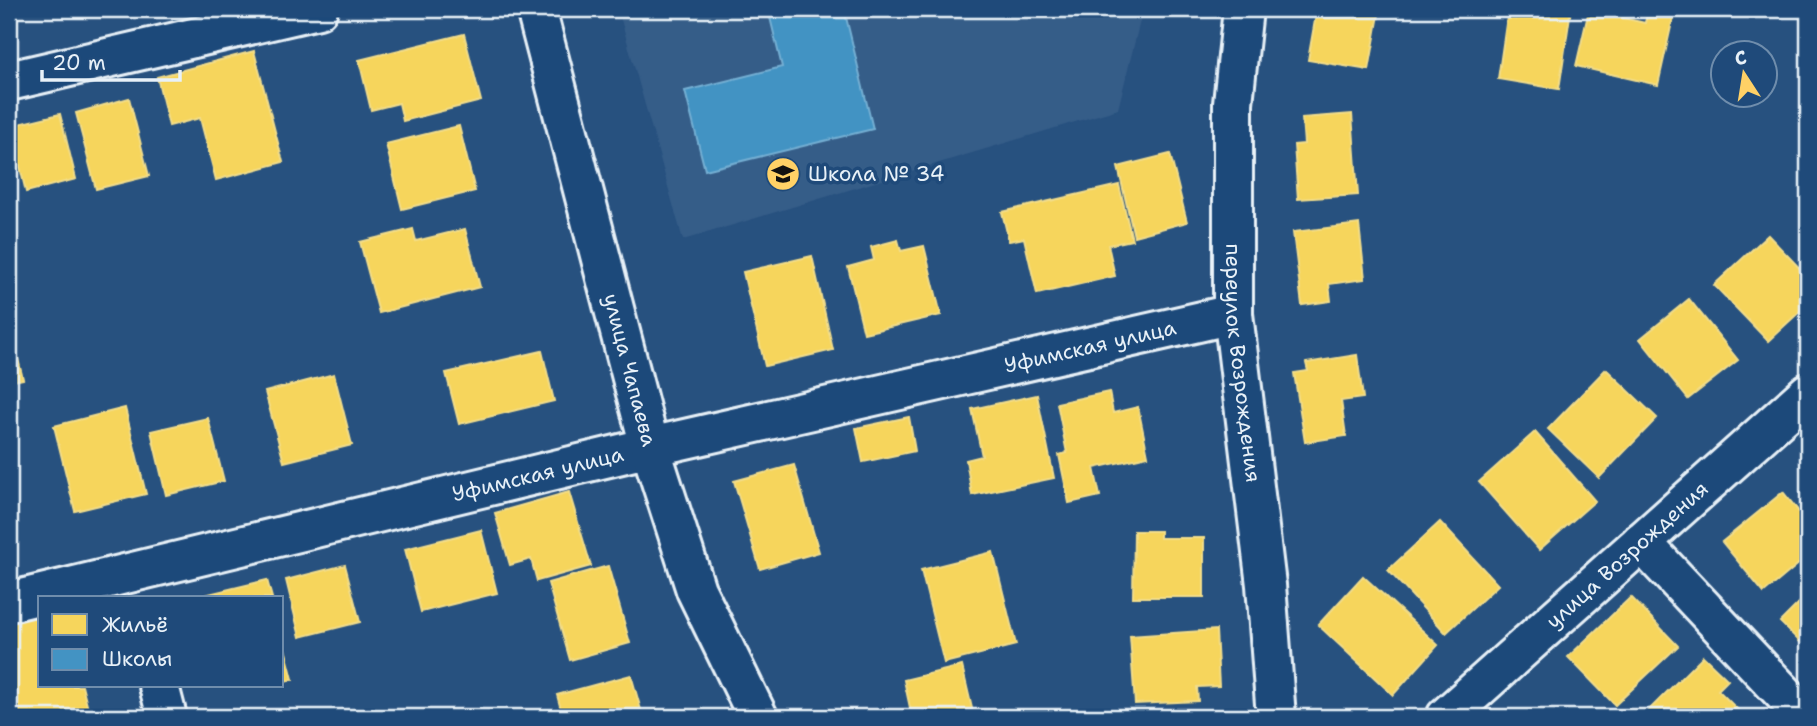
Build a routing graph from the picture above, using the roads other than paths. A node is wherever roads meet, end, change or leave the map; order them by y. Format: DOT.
graph roads {
  1 [pos="318,9"];
  2 [pos="536,9"];
  3 [pos="1243,9"];
  4 [pos="9,81"];
  5 [pos="1233,314"];
  6 [pos="1808,393"];
  7 [pos="649,447"];
  8 [pos="1641,542"];
  9 [pos="134,586"];
  10 [pos="56,596"];
  11 [pos="38,598"];
  12 [pos="9,602"];
  13 [pos="160,688"];
  14 [pos="167,717"];
  15 [pos="758,717"];
  16 [pos="1276,717"];
  17 [pos="1446,717"];
  18 [pos="1806,717"];
  1 -- 4 [label="street"];
  2 -- 7 [label="street, улица Чапаева"];
  3 -- 5 [label="street, переулок Возрождения"];
  5 -- 7 [label="street, Уфимская улица"];
  5 -- 16 [label="street, переулок Возрождения"];
  6 -- 8 [label="street, улица Возрождения"];
  7 -- 9 [label="street, Уфимская улица"];
  7 -- 15 [label="street, улица Чапаева"];
  8 -- 17 [label="street, улица Возрождения"];
  8 -- 18 [label="street"];
  9 -- 10 [label="street, Уфимская улица"];
  11 -- 12 [label="street, Уфимская улица"];
  13 -- 14 [label="street"];
}
